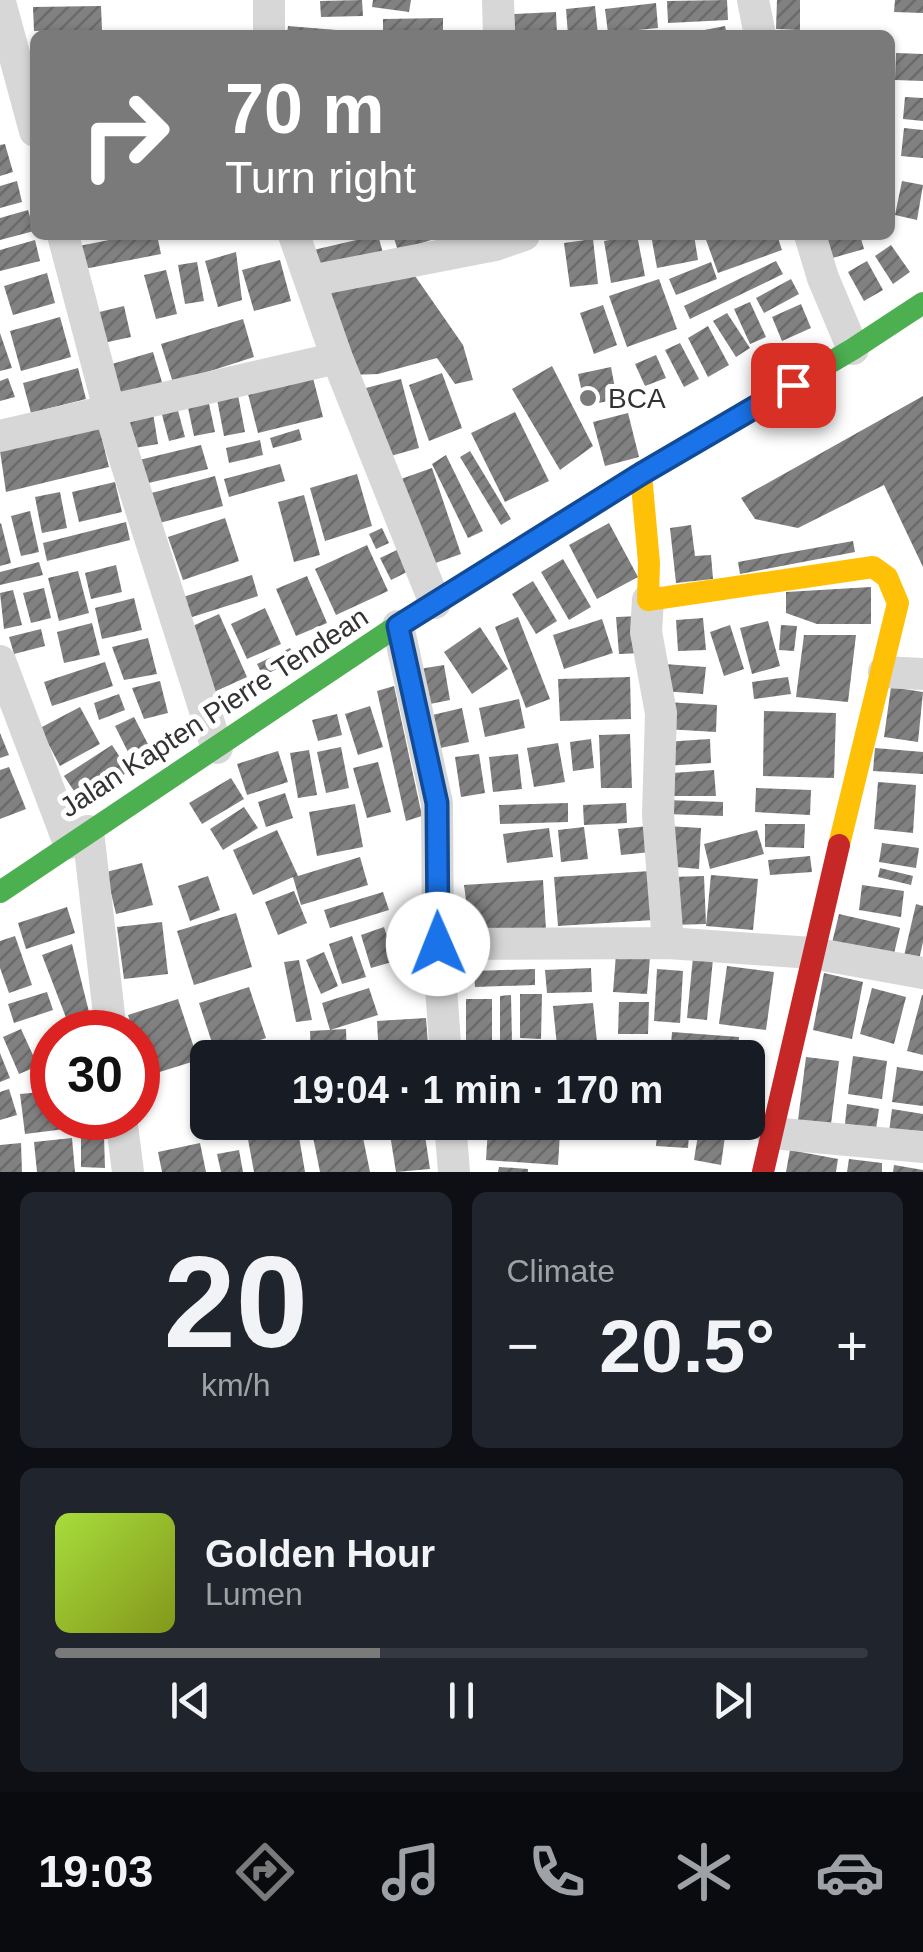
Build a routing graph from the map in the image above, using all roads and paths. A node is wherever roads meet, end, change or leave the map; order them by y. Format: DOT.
graph roads {
  1 [pos="269,0"];
  2 [pos="498,0"];
  3 [pos="754,0"];
  4 [pos="0,2"];
  5 [pos="269,30"];
  6 [pos="498,30"];
  7 [pos="759,30"];
  8 [pos="30,113"];
  9 [pos="64,240"];
  10 [pos="296,240"];
  11 [pos="510,240"];
  12 [pos="812,240"];
  13 [pos="310,281"];
  14 [pos="923,303"];
  15 [pos="854,349"];
  16 [pos="337,358"];
  17 [pos="109,409"];
  18 [pos="0,436"];
  19 [pos="641,474"];
  20 [pos="648,600"];
  21 [pos="435,603"];
  22 [pos="398,626"];
  23 [pos="0,661"];
  24 [pos="884,672"];
  25 [pos="923,674"];
  26 [pos="217,748"];
  27 [pos="78,837"];
  28 [pos="0,892"];
  29 [pos="438,944"];
  30 [pos="668,944"];
  31 [pos="812,953"];
  32 [pos="923,973"];
  33 [pos="108,1010"];
  34 [pos="445,1040"];
  35 [pos="772,1133"];
  36 [pos="124,1140"];
  37 [pos="451,1140"];
  38 [pos="923,1147"];
  39 [pos="128,1172"];
  40 [pos="454,1172"];
  41 [pos="763,1172"];
  1 -- 5 [label="street"];
  2 -- 6 [label="street"];
  3 -- 7 [label="street"];
  4 -- 8 [label="street"];
  9 -- 17 [label="street"];
  10 -- 13 [label="street"];
  11 -- 13 [label="street"];
  12 -- 15 [label="street"];
  13 -- 16 [label="street"];
  14 -- 15 [label="main road, Jalan Kapten Pierre Tendean"];
  15 -- 19 [label="main road, Jalan Kapten Pierre Tendean"];
  16 -- 17 [label="street"];
  16 -- 21 [label="street"];
  17 -- 18 [label="street"];
  17 -- 26 [label="street"];
  19 -- 20 [label="main road"];
  19 -- 21 [label="main road, Jalan Kapten Pierre Tendean"];
  20 -- 24 [label="main road"];
  20 -- 30 [label="street"];
  21 -- 22 [label="main road, Jalan Kapten Pierre Tendean"];
  22 -- 26 [label="main road, Jalan Kapten Pierre Tendean"];
  22 -- 29 [label="street"];
  23 -- 27 [label="street"];
  24 -- 25 [label="street"];
  24 -- 31 [label="main road"];
  26 -- 27 [label="main road, Jalan Kapten Pierre Tendean"];
  27 -- 28 [label="main road, Jalan Kapten Pierre Tendean"];
  27 -- 33 [label="street"];
  29 -- 30 [label="street"];
  29 -- 34 [label="street"];
  30 -- 31 [label="street"];
  31 -- 32 [label="street"];
  31 -- 35 [label="main road"];
  35 -- 38 [label="street"];
  35 -- 41 [label="main road"];
  36 -- 39 [label="street"];
  37 -- 40 [label="street"];
}
